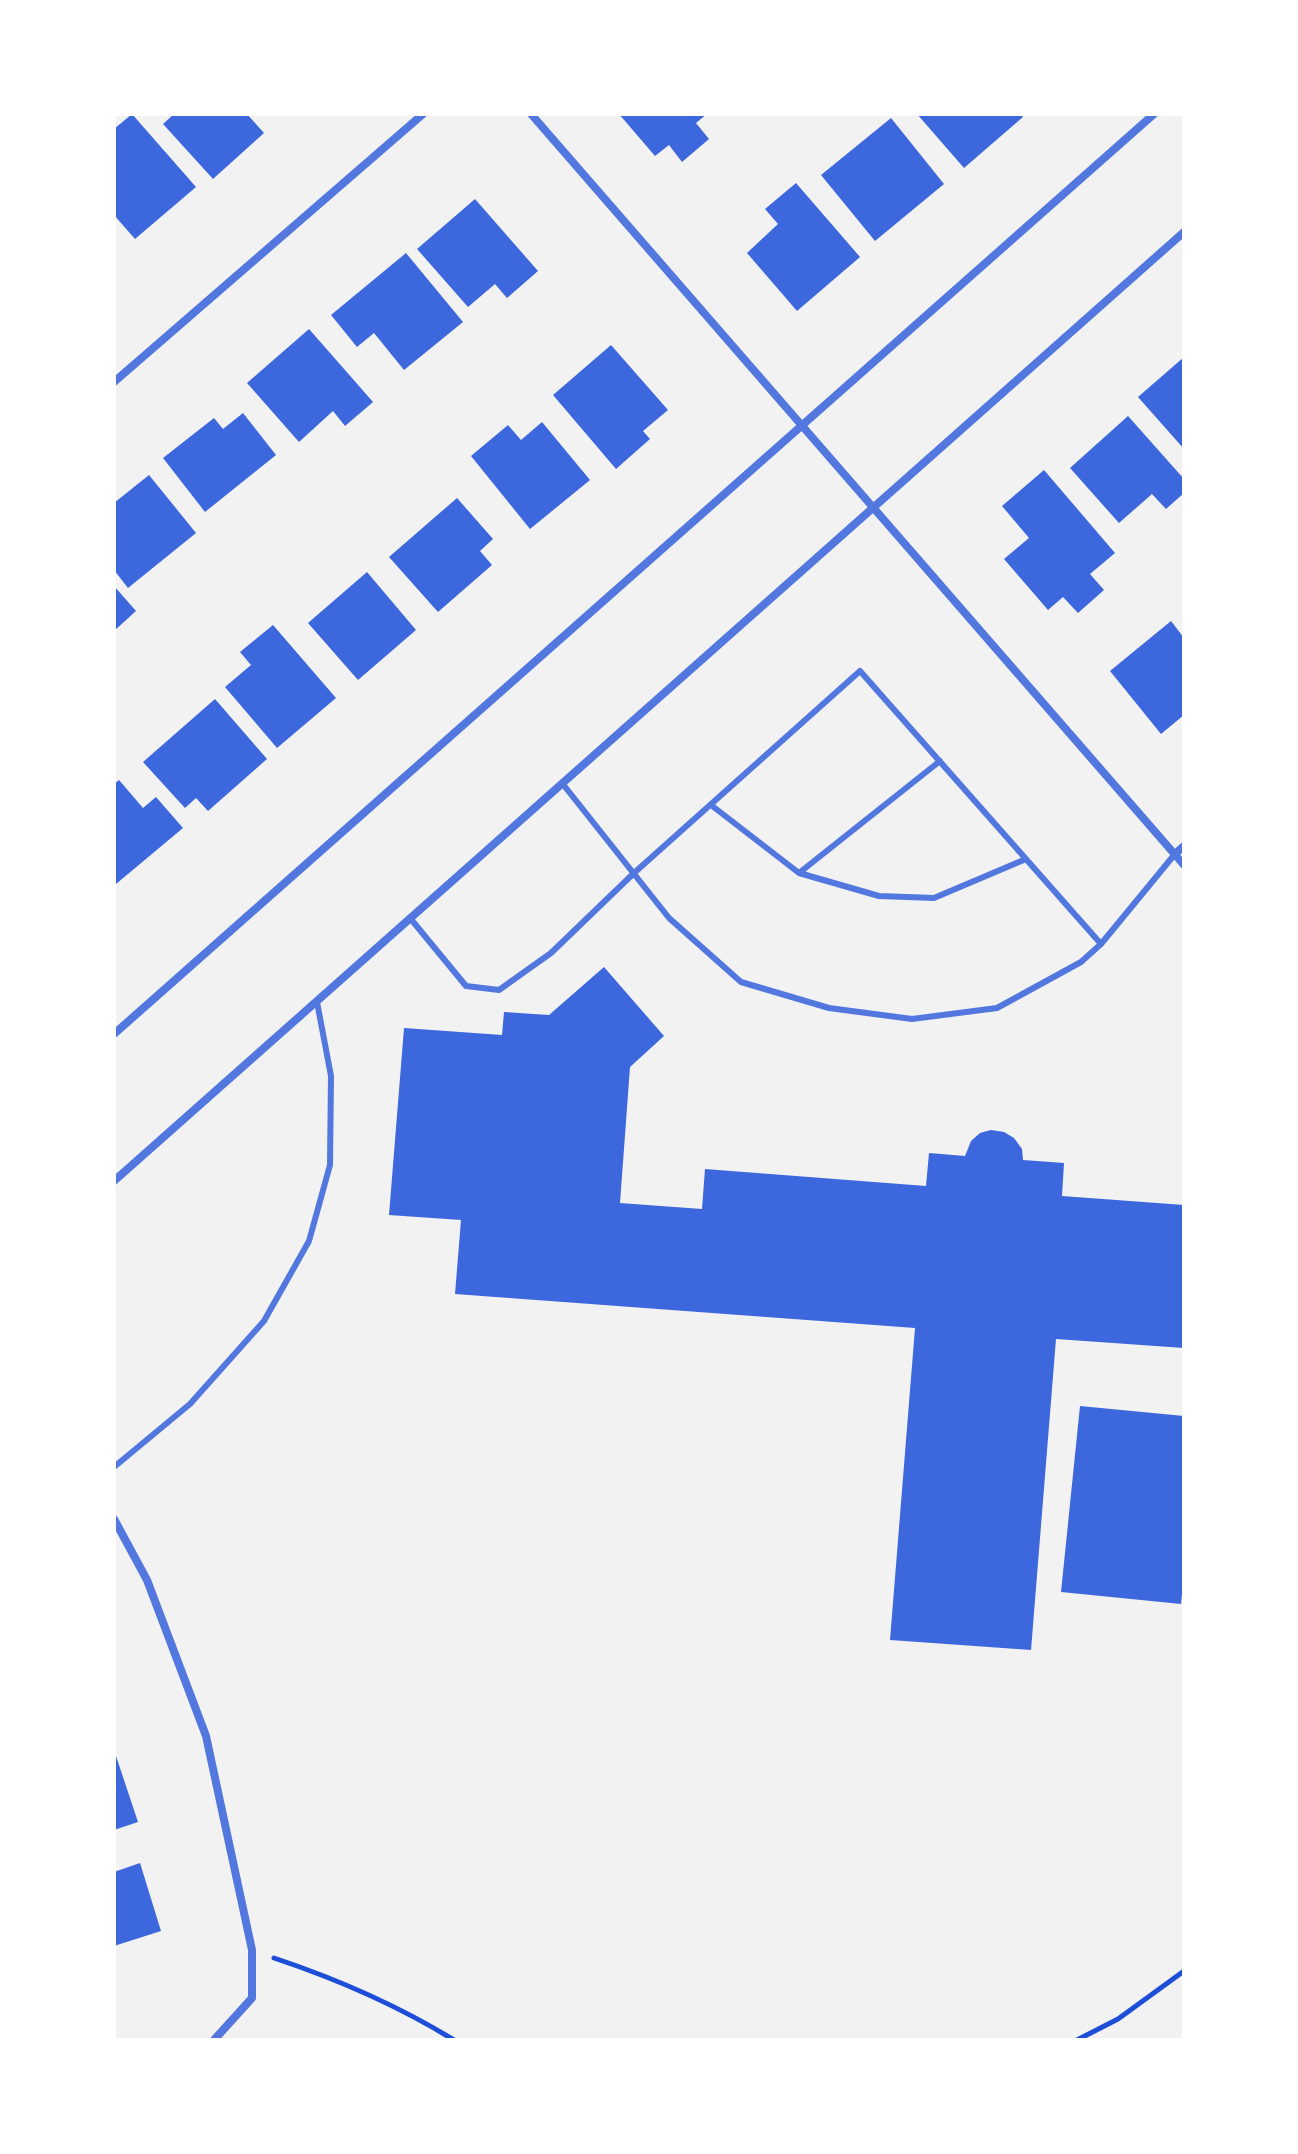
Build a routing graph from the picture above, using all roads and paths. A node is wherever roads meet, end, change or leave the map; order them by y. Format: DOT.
graph roads {
  1 [pos="423,114"];
  2 [pos="531,114"];
  3 [pos="1154,114"];
  4 [pos="1184,232"];
  5 [pos="114,382"];
  6 [pos="801,426"];
  7 [pos="872,508"];
  8 [pos="940,761"];
  9 [pos="562,783"];
  10 [pos="711,805"];
  11 [pos="1184,846"];
  12 [pos="1175,854"];
  13 [pos="1026,859"];
  14 [pos="1184,865"];
  15 [pos="634,873"];
  16 [pos="799,873"];
  17 [pos="410,918"];
  18 [pos="1101,944"];
  19 [pos="317,1002"];
  20 [pos="114,1034"];
  21 [pos="114,1181"];
  22 [pos="114,1467"];
  23 [pos="114,1519"];
  24 [pos="252,1950"];
  25 [pos="1184,1971"];
  26 [pos="214,2040"];
  27 [pos="454,2040"];
  28 [pos="1077,2040"];
  1 -- 5 [label="street"];
  2 -- 6 [label="street"];
  3 -- 6 [label="street"];
  4 -- 7 [label="street"];
  6 -- 7 [label="street"];
  6 -- 20 [label="street"];
  7 -- 9 [label="street"];
  7 -- 12 [label="street"];
  8 -- 10 [label="lane"];
  8 -- 13 [label="lane"];
  8 -- 16 [label="lane"];
  9 -- 15 [label="lane"];
  9 -- 17 [label="street"];
  10 -- 15 [label="lane"];
  10 -- 16 [label="lane"];
  11 -- 12 [label="street"];
  12 -- 14 [label="street"];
  12 -- 18 [label="lane"];
  13 -- 16 [label="lane"];
  13 -- 18 [label="lane"];
  15 -- 17 [label="lane"];
  15 -- 18 [label="lane"];
  17 -- 19 [label="street"];
  19 -- 21 [label="street"];
  19 -- 22 [label="lane"];
  23 -- 24 [label="street"];
  24 -- 26 [label="street"];
  24 -- 27 [label="path"];
  25 -- 28 [label="path"];
}
